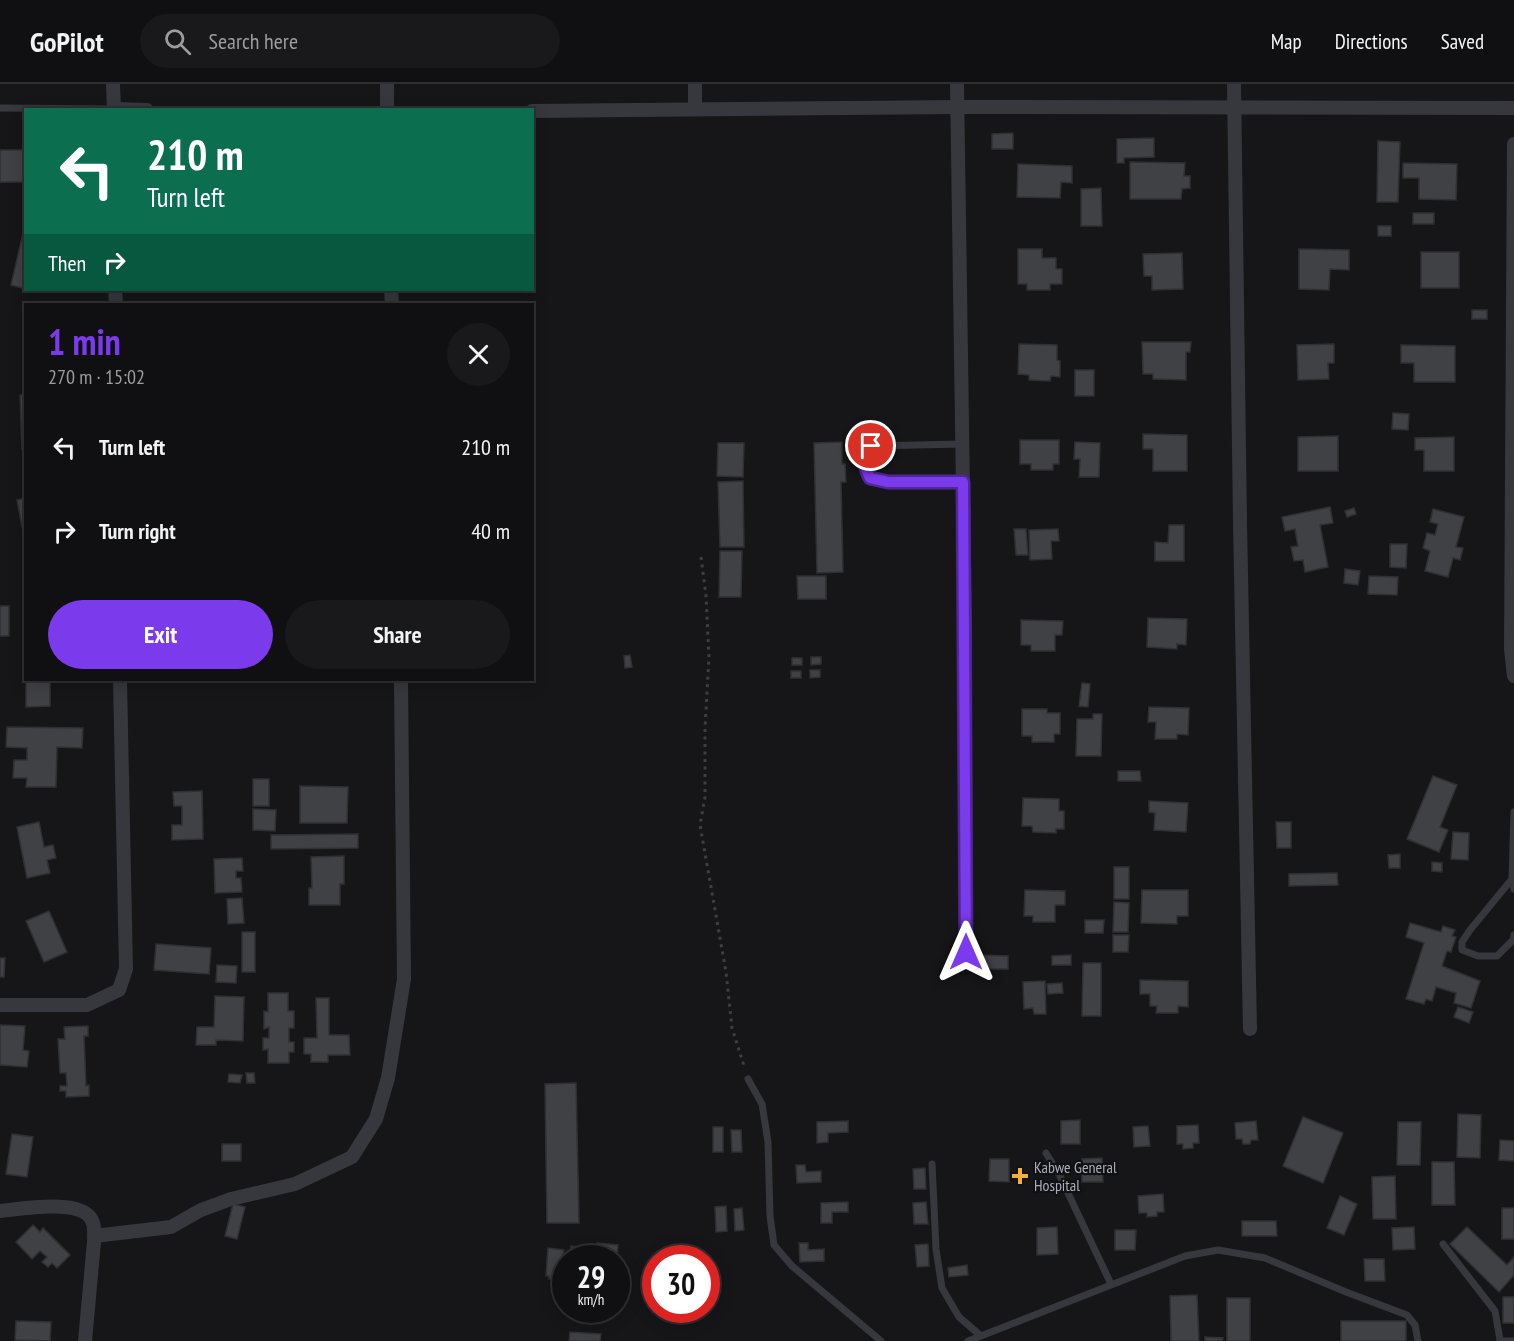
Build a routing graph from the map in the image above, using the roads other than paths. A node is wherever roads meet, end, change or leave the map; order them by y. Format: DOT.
graph roads {
  1 [pos="113,84"];
  2 [pos="387,84"];
  3 [pos="695,84"];
  4 [pos="957,84"];
  5 [pos="1234,84"];
  6 [pos="957,106"];
  7 [pos="0,108"];
  8 [pos="24,108"];
  9 [pos="114,108"];
  10 [pos="387,108"];
  11 [pos="695,108"];
  12 [pos="1234,108"];
  13 [pos="1514,108"];
  14 [pos="534,111"];
  15 [pos="1514,144"];
  16 [pos="962,444"];
  17 [pos="963,482"];
  18 [pos="1514,676"];
  19 [pos="120,681"];
  20 [pos="401,681"];
  21 [pos="1514,812"];
  22 [pos="1512,879"];
  23 [pos="1514,889"];
  24 [pos="1514,934"];
  25 [pos="966,952"];
  26 [pos="0,1005"];
  27 [pos="1250,1029"];
  28 [pos="748,1079"];
  29 [pos="1046,1153"];
  30 [pos="932,1164"];
  31 [pos="0,1211"];
  32 [pos="94,1236"];
  33 [pos="1443,1244"];
  34 [pos="1111,1284"];
  35 [pos="981,1336"];
  36 [pos="85,1341"];
  37 [pos="881,1341"];
  38 [pos="968,1341"];
  39 [pos="1418,1341"];
  40 [pos="1500,1341"];
  41 [pos="1514,1341"];
  1 -- 9 [label="street"];
  2 -- 10 [label="street"];
  3 -- 11 [label="street"];
  4 -- 6 [label="street"];
  5 -- 12 [label="street"];
  6 -- 11 [label="street"];
  6 -- 12 [label="street"];
  6 -- 16 [label="street"];
  7 -- 8 [label="lane"];
  11 -- 14 [label="street"];
  12 -- 13 [label="street"];
  12 -- 27 [label="street"];
  15 -- 18 [label="street"];
  16 -- 17 [label="street"];
  16 -- 17 [label="lane"];
  17 -- 25 [label="street"];
  19 -- 26 [label="street"];
  20 -- 32 [label="street"];
  21 -- 22 [label="lane"];
  22 -- 23 [label="lane"];
  22 -- 24 [label="lane"];
  28 -- 37 [label="lane"];
  29 -- 34 [label="lane"];
  30 -- 35 [label="lane"];
  31 -- 32 [label="street"];
  32 -- 36 [label="street"];
  33 -- 40 [label="lane"];
  34 -- 35 [label="lane"];
  34 -- 39 [label="lane"];
  35 -- 38 [label="lane"];
  40 -- 41 [label="lane"];
}
